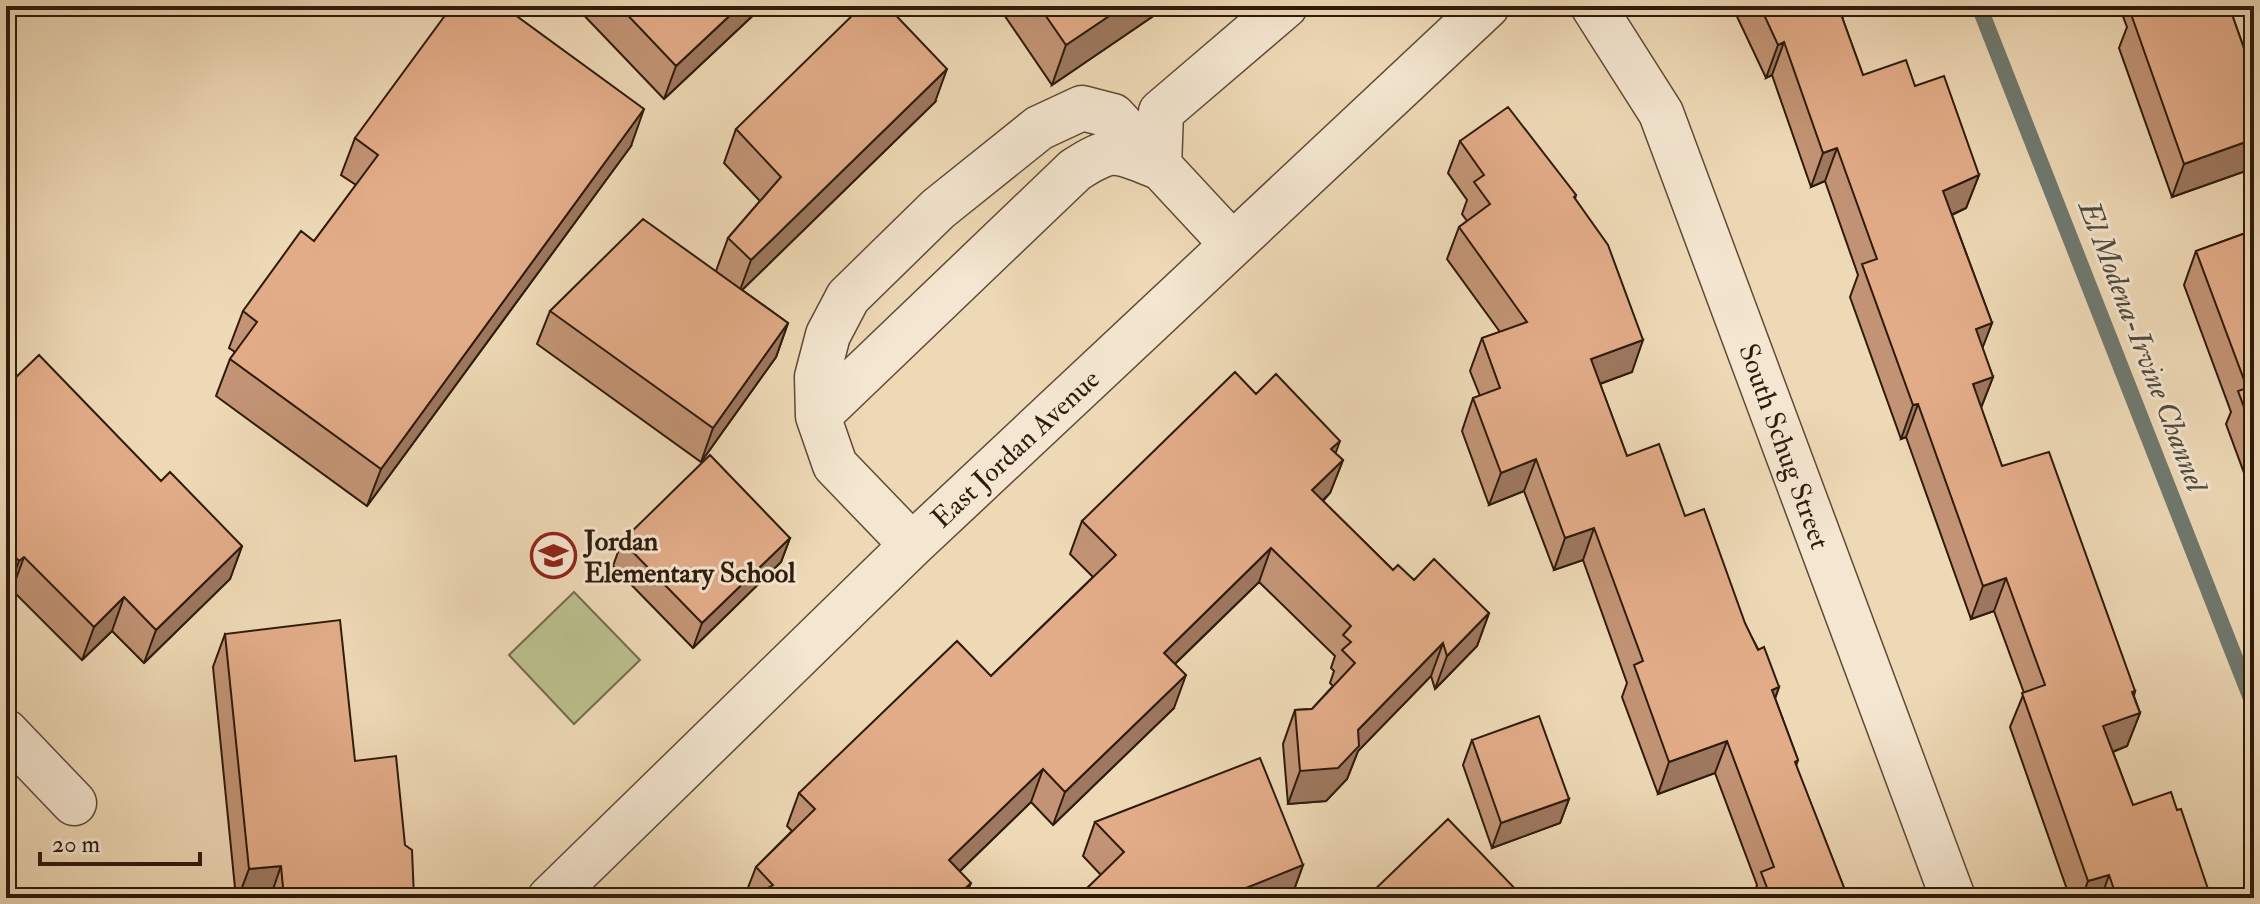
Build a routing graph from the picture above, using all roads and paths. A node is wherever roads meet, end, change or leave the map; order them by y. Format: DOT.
graph roads {
  1 [pos="1285,6"];
  2 [pos="1487,6"];
  3 [pos="1593,6"];
  4 [pos="1159,167"];
  5 [pos="1232,244"];
  6 [pos="818,416"];
  7 [pos="912,545"];
  8 [pos="6,732"];
  9 [pos="74,803"];
  10 [pos="550,898"];
  11 [pos="1953,898"];
  1 -- 4 [label="street"];
  2 -- 5 [label="street, East Jordan Avenue"];
  3 -- 11 [label="street, South Schug Street"];
  4 -- 5 [label="street"];
  4 -- 6 [label="street"];
  4 -- 6 [label="street"];
  5 -- 7 [label="street, East Jordan Avenue"];
  6 -- 7 [label="street"];
  7 -- 10 [label="street, East Jordan Avenue"];
  8 -- 9 [label="street"];
}
